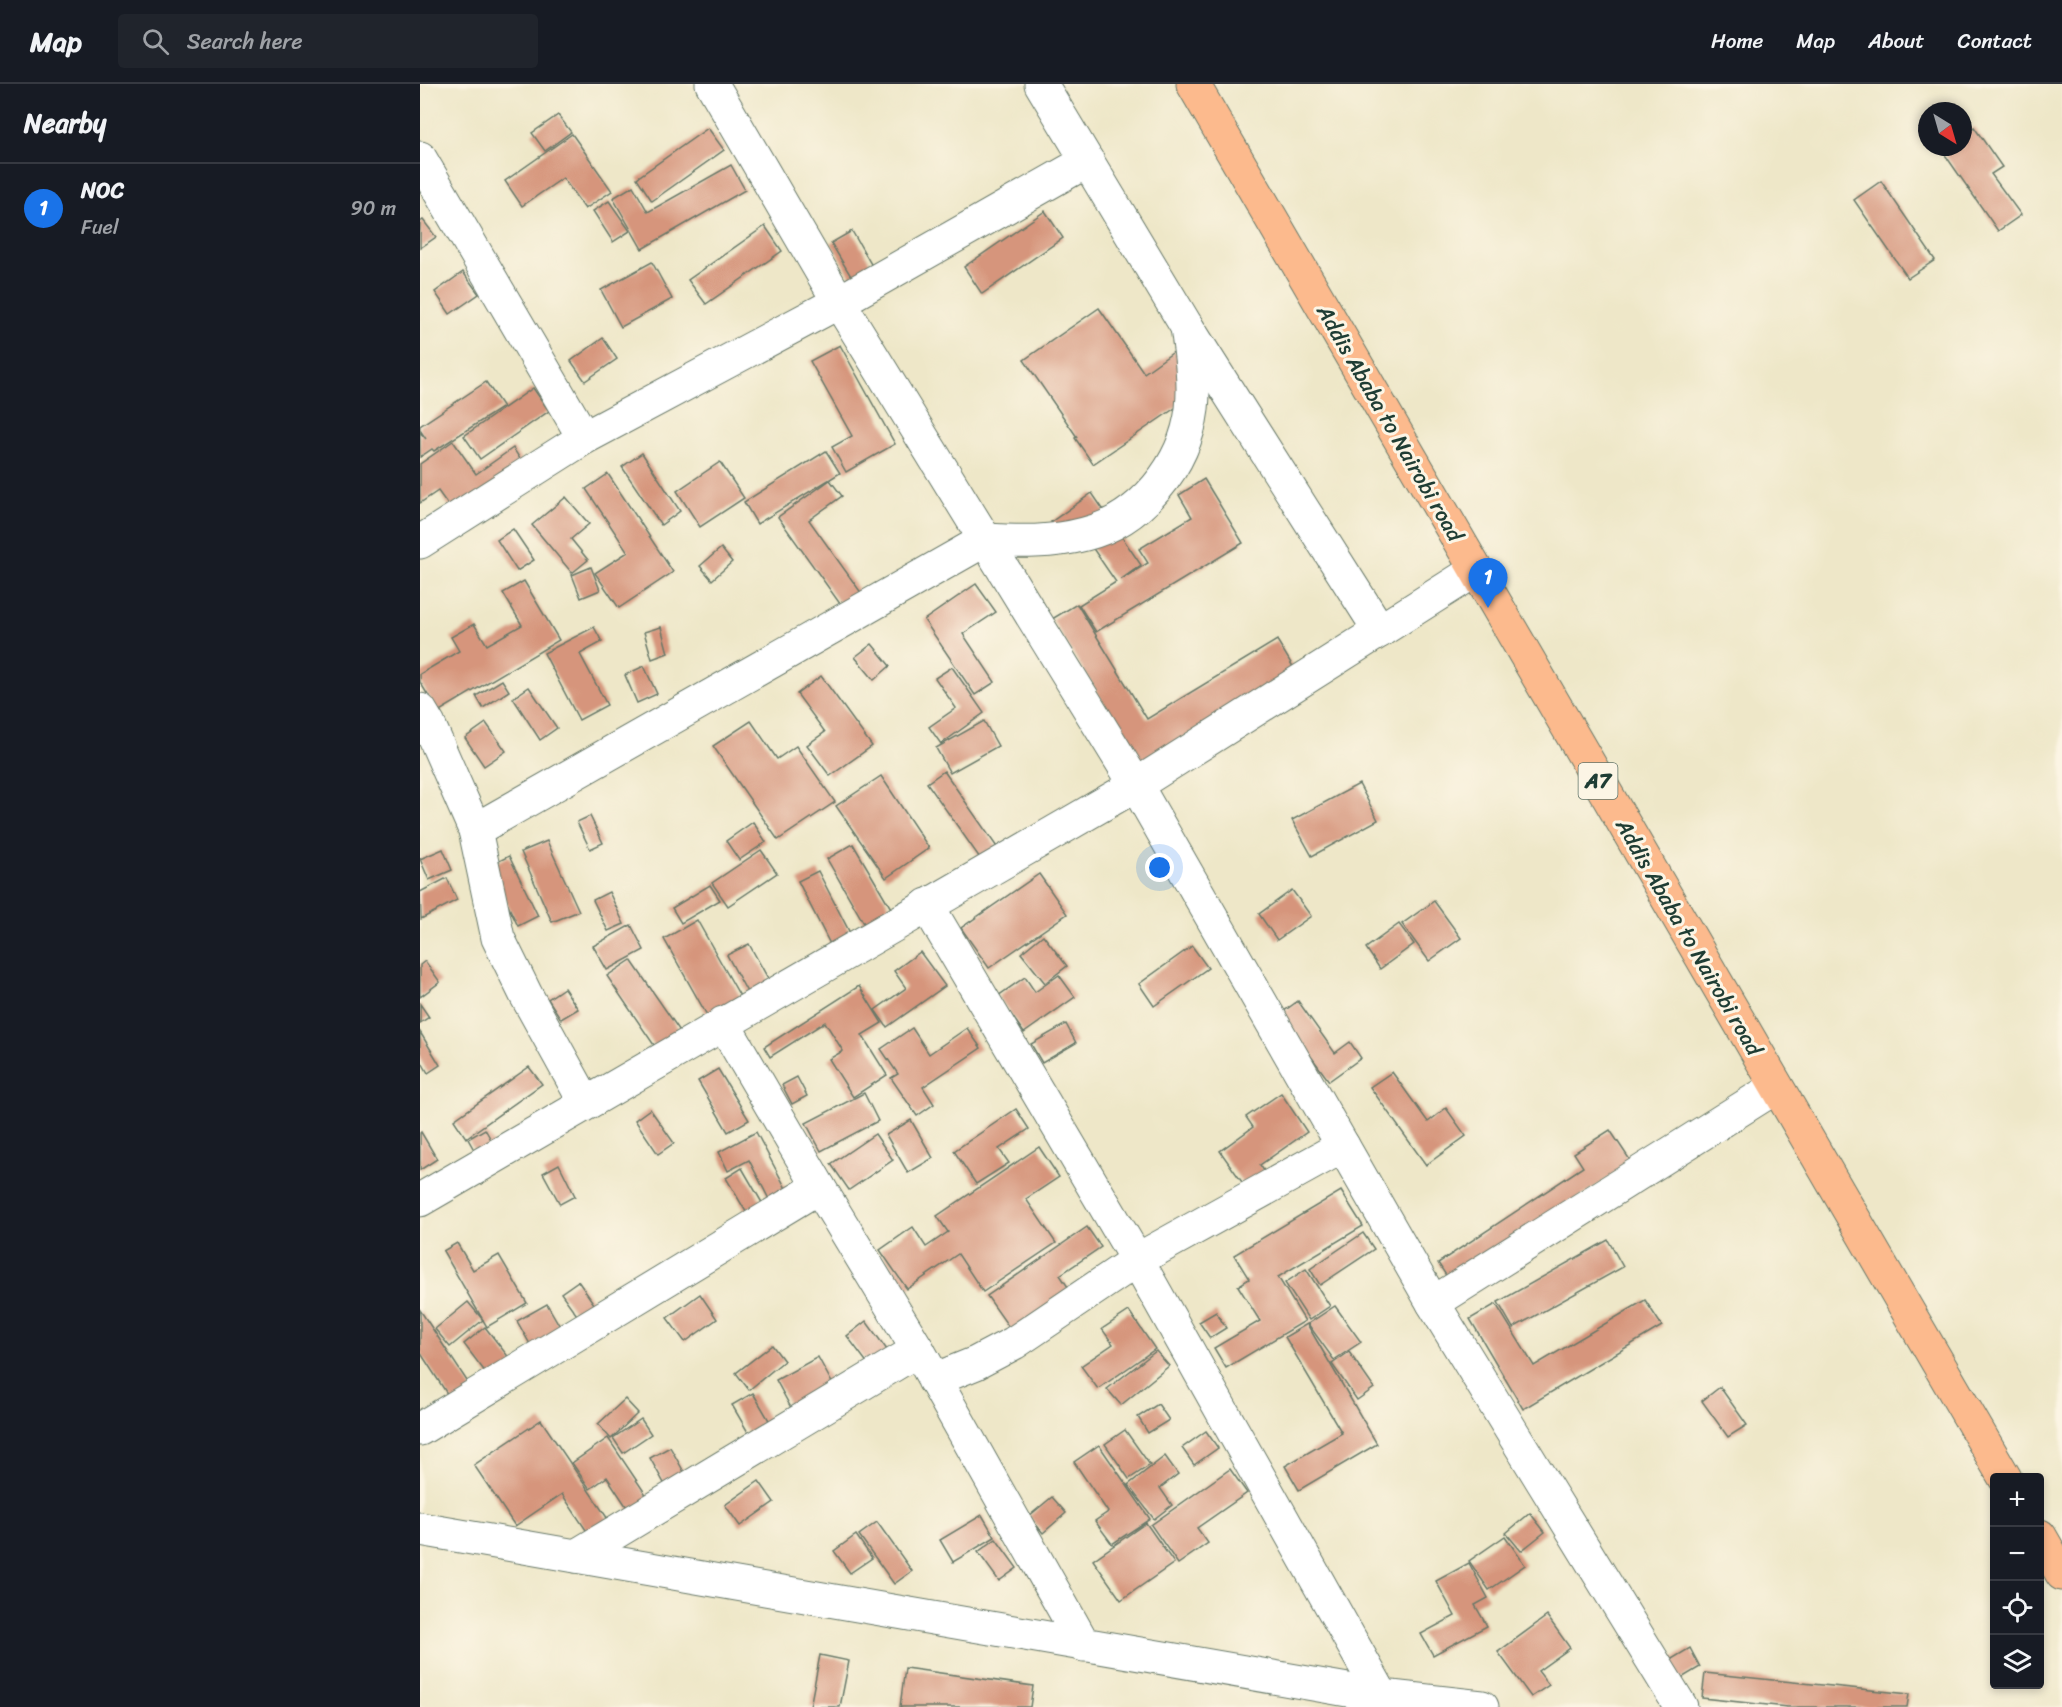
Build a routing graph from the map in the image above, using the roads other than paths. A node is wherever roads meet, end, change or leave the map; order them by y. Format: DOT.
graph roads {
  1 [pos="712,84"];
  2 [pos="1041,84"];
  3 [pos="1193,84"];
  4 [pos="420,158"];
  5 [pos="1087,161"];
  6 [pos="839,302"];
  7 [pos="1187,327"];
  8 [pos="584,438"];
  9 [pos="986,540"];
  10 [pos="420,542"];
  11 [pos="1476,570"];
  12 [pos="1380,631"];
  13 [pos="423,721"];
  14 [pos="1136,784"];
  15 [pos="475,830"];
  16 [pos="927,905"];
  17 [pos="723,1023"];
  18 [pos="1776,1087"];
  19 [pos="585,1102"];
  20 [pos="1343,1146"];
  21 [pos="819,1187"];
  22 [pos="420,1200"];
  23 [pos="1137,1260"];
  24 [pos="1433,1303"];
  25 [pos="918,1350"];
  26 [pos="934,1380"];
  27 [pos="420,1429"];
  28 [pos="2002,1473"];
  29 [pos="420,1529"];
  30 [pos="2044,1543"];
  31 [pos="576,1556"];
  32 [pos="2062,1574"];
  33 [pos="1084,1644"];
  34 [pos="1382,1696"];
  35 [pos="1482,1707"];
  36 [pos="1681,1707"];
  1 -- 6 [label="street"];
  2 -- 5 [label="street"];
  3 -- 11 [label="highway, Addis Ababa to Nairobi road / A7"];
  4 -- 8 [label="street"];
  5 -- 6 [label="street"];
  5 -- 7 [label="street"];
  6 -- 8 [label="street"];
  6 -- 9 [label="street"];
  7 -- 9 [label="street"];
  7 -- 12 [label="street"];
  8 -- 10 [label="street"];
  9 -- 14 [label="street"];
  9 -- 15 [label="street"];
  11 -- 12 [label="street"];
  11 -- 18 [label="highway, Addis Ababa to Nairobi road / A7"];
  12 -- 14 [label="street"];
  13 -- 15 [label="street"];
  14 -- 16 [label="street"];
  14 -- 20 [label="street"];
  15 -- 19 [label="street"];
  16 -- 17 [label="street"];
  16 -- 23 [label="street"];
  17 -- 19 [label="street"];
  17 -- 21 [label="street"];
  18 -- 24 [label="street"];
  18 -- 28 [label="highway, Addis Ababa to Nairobi road / A7"];
  19 -- 22 [label="street"];
  20 -- 23 [label="street"];
  20 -- 24 [label="street"];
  21 -- 25 [label="street"];
  21 -- 27 [label="street"];
  23 -- 26 [label="street"];
  23 -- 34 [label="street"];
  24 -- 36 [label="street"];
  25 -- 26 [label="street"];
  25 -- 31 [label="street"];
  26 -- 33 [label="street"];
  29 -- 31 [label="street"];
  30 -- 32 [label="highway"];
  31 -- 33 [label="street"];
  33 -- 34 [label="street"];
  34 -- 35 [label="street"];
}
